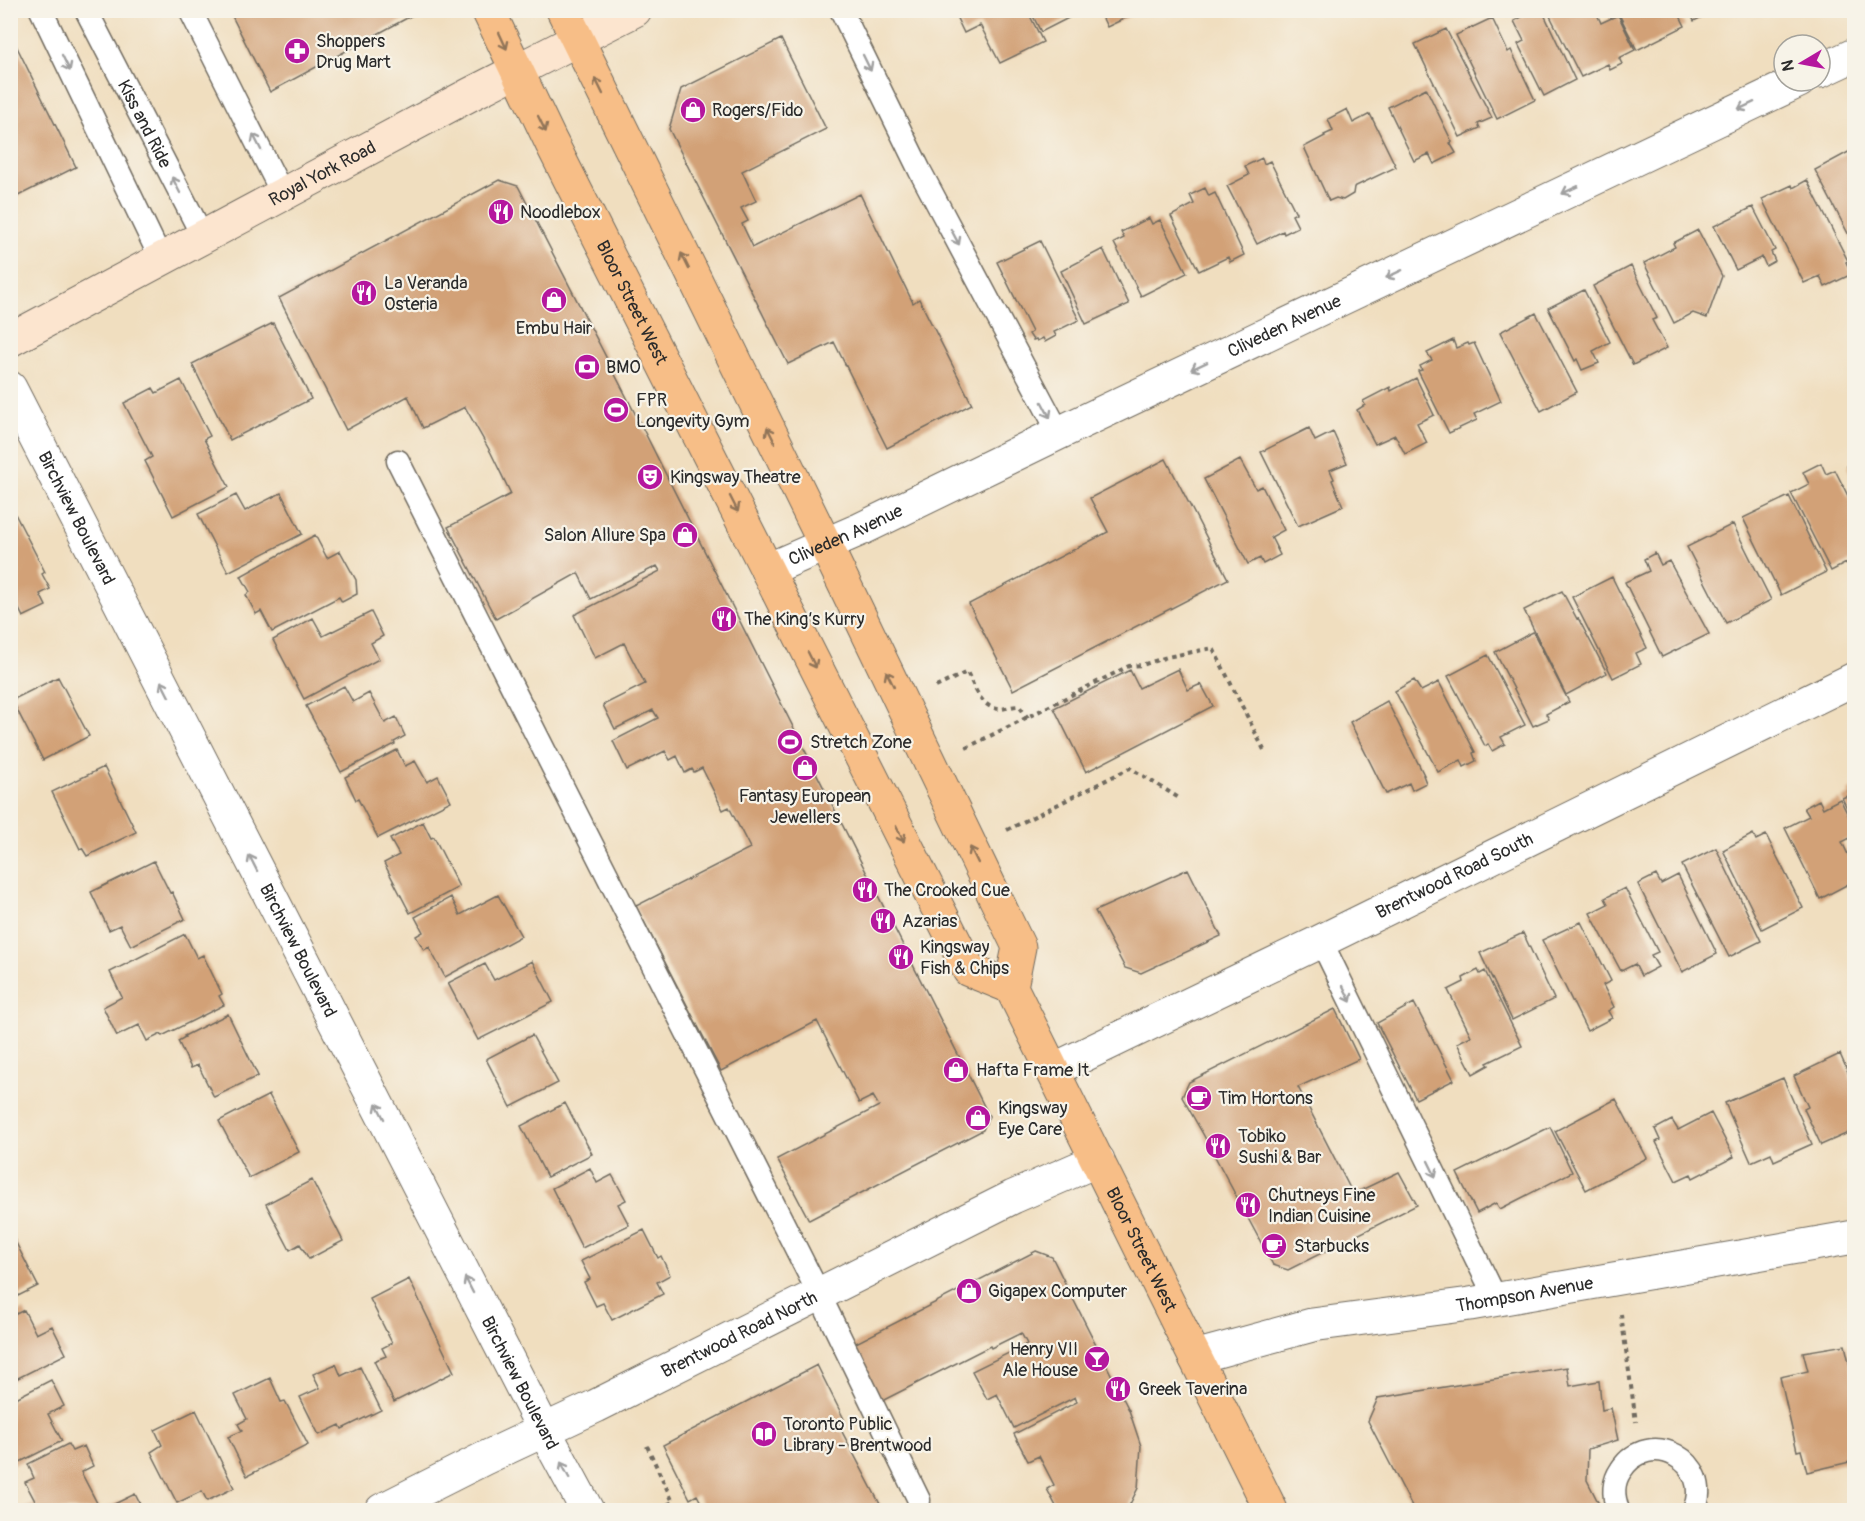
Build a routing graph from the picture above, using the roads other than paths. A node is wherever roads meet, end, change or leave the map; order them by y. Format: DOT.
graph roads {
  1 [pos="41,10"];
  2 [pos="86,10"];
  3 [pos="190,10"];
  4 [pos="488,10"];
  5 [pos="563,10"];
  6 [pos="635,10"];
  7 [pos="841,10"];
  8 [pos="577,40"];
  9 [pos="1854,55"];
  10 [pos="1832,65"];
  11 [pos="517,71"];
  12 [pos="1774,93"];
  13 [pos="283,195"];
  14 [pos="203,237"];
  15 [pos="161,259"];
  16 [pos="10,340"];
  17 [pos="10,388"];
  18 [pos="1059,433"];
  19 [pos="398,461"];
  20 [pos="825,544"];
  21 [pos="767,570"];
  22 [pos="1854,679"];
  23 [pos="1321,941"];
  24 [pos="1011,987"];
  25 [pos="1053,1070"];
  26 [pos="1098,1160"];
  27 [pos="1854,1237"];
  28 [pos="818,1294"];
  29 [pos="1496,1299"];
  30 [pos="1195,1357"];
  31 [pos="544,1430"];
  32 [pos="382,1510"];
  33 [pos="587,1510"];
  34 [pos="918,1510"];
  35 [pos="1271,1510"];
  36 [pos="1618,1510"];
  37 [pos="1694,1510"];
  1 -- 15 [label="lane, one-way"];
  14 -- 2 [label="lane, Kiss and Ride, one-way"];
  13 -- 3 [label="lane, one-way"];
  4 -- 11 [label="main road, Bloor Street West, one-way"];
  5 -- 8 [label="main road"];
  6 -- 8 [label="main road, Royal York Road"];
  7 -- 18 [label="lane, one-way"];
  8 -- 11 [label="main road, Royal York Road"];
  20 -- 8 [label="main road, one-way"];
  9 -- 10 [label="street"];
  11 -- 13 [label="main road, Royal York Road"];
  11 -- 21 [label="main road, Bloor Street West, one-way"];
  12 -- 18 [label="street, Cliveden Avenue, one-way"];
  13 -- 14 [label="main road, Royal York Road"];
  14 -- 15 [label="main road, Royal York Road"];
  15 -- 16 [label="main road, Royal York Road"];
  31 -- 17 [label="street, Birchview Boulevard, one-way"];
  18 -- 20 [label="street, Cliveden Avenue"];
  19 -- 28 [label="lane"];
  20 -- 21 [label="street, Cliveden Avenue"];
  24 -- 20 [label="main road, one-way"];
  21 -- 24 [label="main road, Bloor Street West, one-way"];
  22 -- 23 [label="street, Brentwood Road South"];
  23 -- 25 [label="street, Brentwood Road South"];
  23 -- 29 [label="lane, one-way"];
  24 -- 25 [label="main road, Bloor Street West"];
  25 -- 26 [label="main road, Bloor Street West"];
  26 -- 28 [label="street, Brentwood Road North"];
  26 -- 30 [label="main road, Bloor Street West"];
  27 -- 29 [label="street, Thompson Avenue"];
  28 -- 31 [label="street, Brentwood Road North"];
  28 -- 34 [label="lane"];
  29 -- 30 [label="street, Thompson Avenue"];
  30 -- 35 [label="main road, Bloor Street West"];
  31 -- 32 [label="street, Brentwood Road North"];
  33 -- 31 [label="street, Birchview Boulevard, one-way"];
  36 -- 37 [label="lane"];
}
